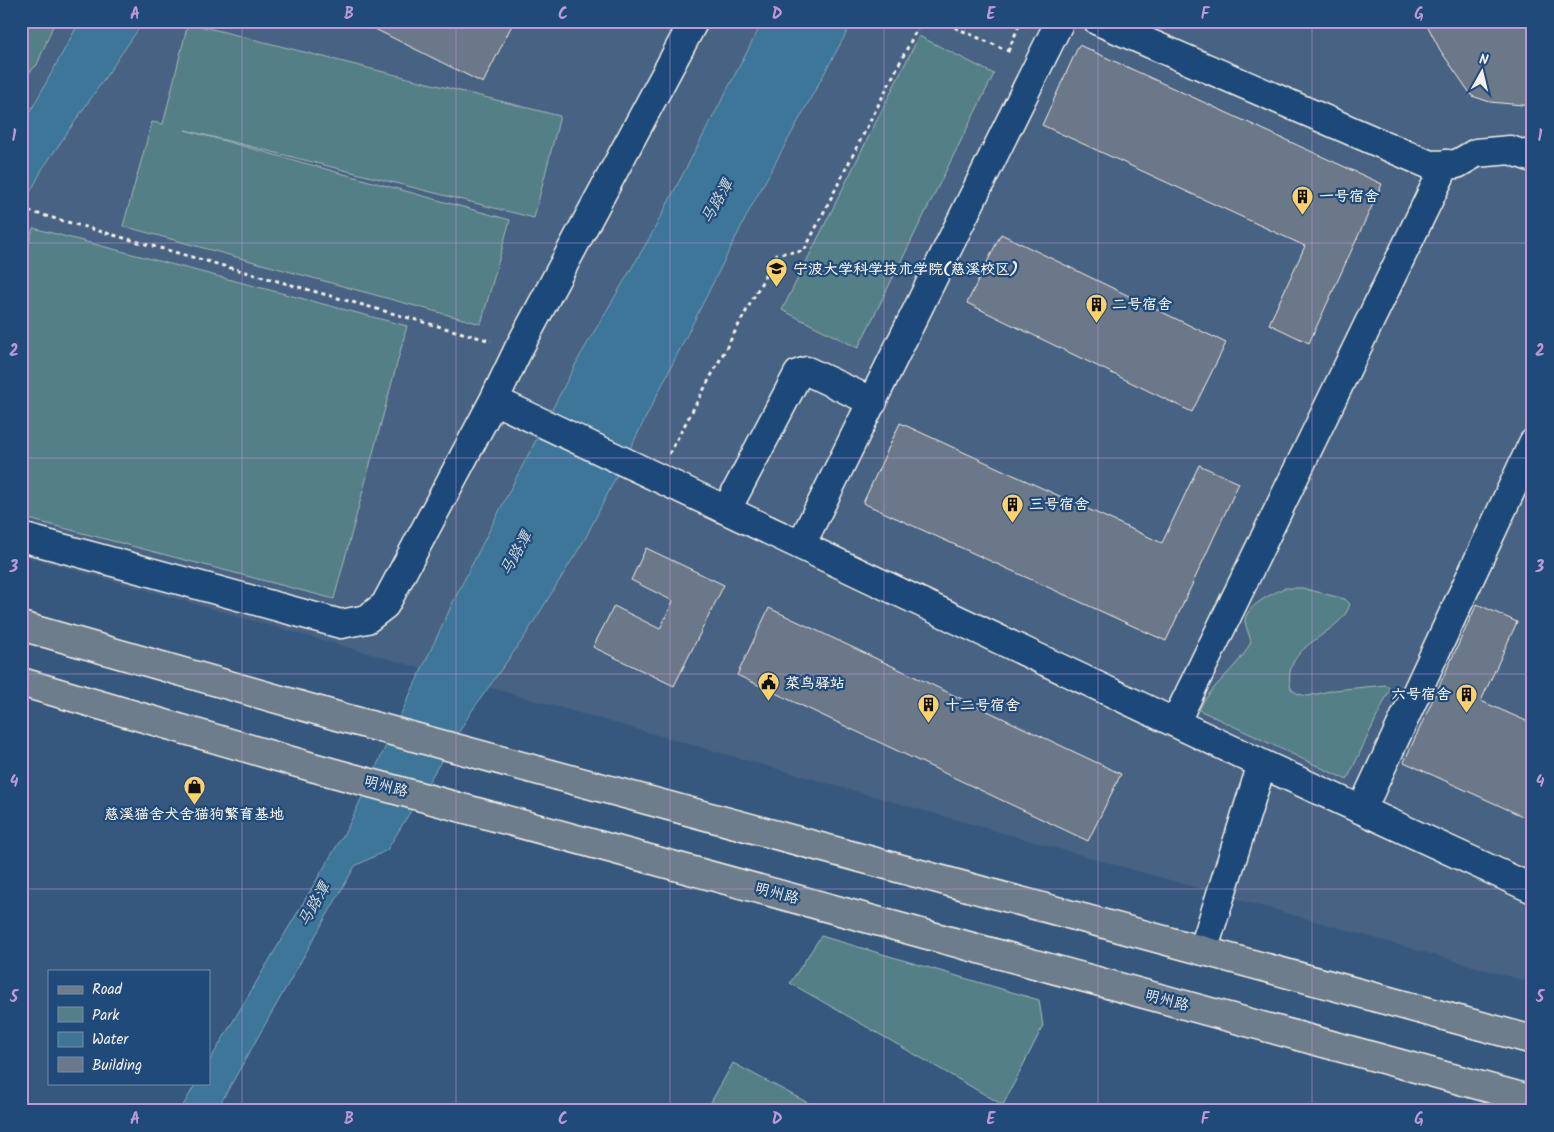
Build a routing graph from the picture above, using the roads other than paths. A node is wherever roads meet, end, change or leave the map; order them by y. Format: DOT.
graph roads {
  1 [pos="694,21"];
  2 [pos="1060,21"];
  3 [pos="1098,21"];
  4 [pos="1533,158"];
  5 [pos="1446,164"];
  6 [pos="494,400"];
  7 [pos="872,402"];
  8 [pos="1533,444"];
  9 [pos="727,509"];
  10 [pos="21,537"];
  11 [pos="802,545"];
  12 [pos="21,626"];
  13 [pos="21,682"];
  14 [pos="1175,723"];
  15 [pos="1262,764"];
  16 [pos="1362,809"];
  17 [pos="1533,888"];
  18 [pos="1203,951"];
  19 [pos="1533,1040"];
  20 [pos="1533,1100"];
  1 -- 6 [label="street"];
  2 -- 7 [label="street"];
  3 -- 5 [label="street"];
  4 -- 5 [label="street"];
  5 -- 14 [label="street"];
  6 -- 9 [label="street"];
  6 -- 10 [label="street"];
  7 -- 9 [label="street"];
  7 -- 11 [label="street"];
  8 -- 16 [label="street"];
  9 -- 11 [label="street"];
  11 -- 14 [label="street"];
  12 -- 18 [label="main road"];
  13 -- 20 [label="main road, 明州路"];
  14 -- 15 [label="street"];
  15 -- 16 [label="street"];
  15 -- 18 [label="street"];
  16 -- 17 [label="street"];
  18 -- 19 [label="main road"];
}
